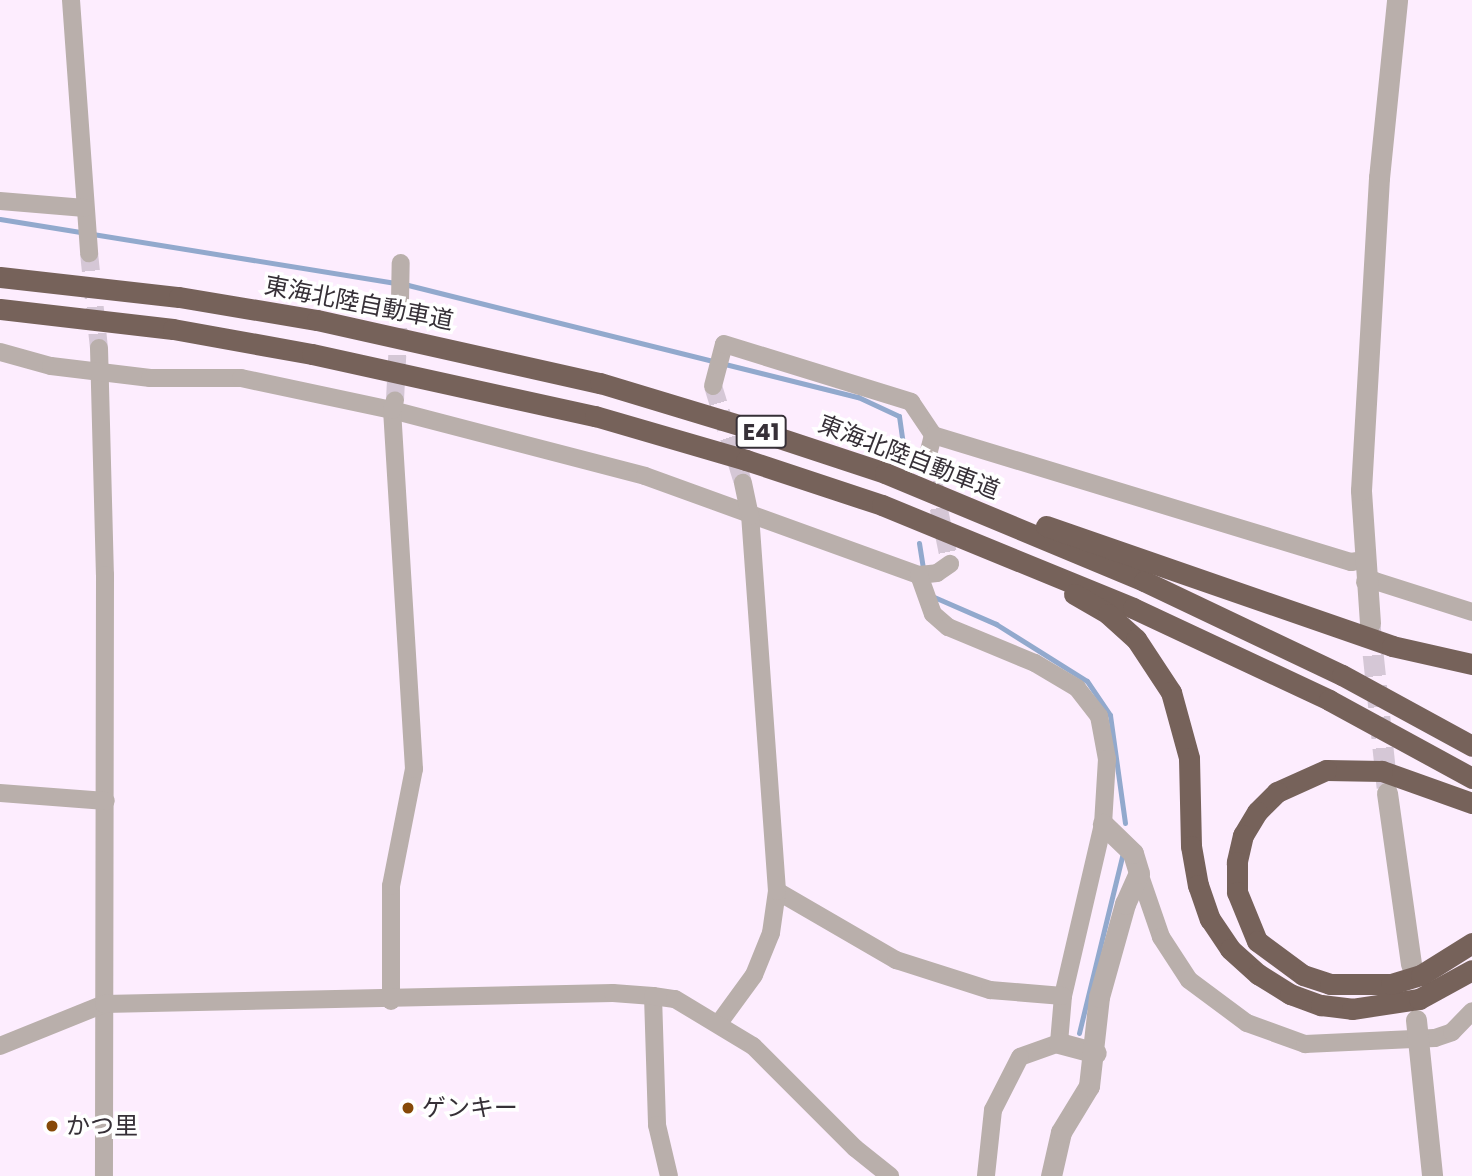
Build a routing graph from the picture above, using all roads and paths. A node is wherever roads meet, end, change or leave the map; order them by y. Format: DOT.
graph roads {
  1 [pos="71,0"];
  2 [pos="1397,0"];
  3 [pos="0,201"];
  4 [pos="85,211"];
  5 [pos="88,250"];
  6 [pos="401,268"];
  7 [pos="0,277"];
  8 [pos="400,298"];
  9 [pos="0,309"];
  10 [pos="99,348"];
  11 [pos="0,352"];
  12 [pos="102,372"];
  13 [pos="714,381"];
  14 [pos="393,405"];
  15 [pos="933,435"];
  16 [pos="928,455"];
  17 [pos="746,460"];
  18 [pos="885,473"];
  19 [pos="743,483"];
  20 [pos="750,516"];
  21 [pos="1363,560"];
  22 [pos="1365,582"];
  23 [pos="1472,612"];
  24 [pos="1370,623"];
  25 [pos="1472,664"];
  26 [pos="1472,746"];
  27 [pos="1472,778"];
  28 [pos="0,793"];
  29 [pos="1387,793"];
  30 [pos="106,801"];
  31 [pos="1472,803"];
  32 [pos="1103,824"];
  33 [pos="1139,873"];
  34 [pos="777,891"];
  35 [pos="1472,943"];
  36 [pos="1411,964"];
  37 [pos="1472,970"];
  38 [pos="653,996"];
  39 [pos="1063,996"];
  40 [pos="391,1000"];
  41 [pos="104,1004"];
  42 [pos="1472,1011"];
  43 [pos="719,1023"];
  44 [pos="1417,1029"];
  45 [pos="1059,1043"];
  46 [pos="0,1046"];
  47 [pos="1096,1053"];
  48 [pos="104,1176"];
  49 [pos="669,1176"];
  50 [pos="890,1176"];
  51 [pos="986,1176"];
  52 [pos="1051,1176"];
  53 [pos="1432,1176"];
  1 -- 4 [label="street"];
  2 -- 21 [label="street"];
  3 -- 4 [label="street"];
  4 -- 5 [label="street"];
  6 -- 8 [label="street"];
  7 -- 18 [label="highway, 東海北陸自動車道 / E41"];
  9 -- 17 [label="highway, E41"];
  10 -- 12 [label="street"];
  11 -- 12 [label="street"];
  12 -- 14 [label="street"];
  12 -- 30 [label="street"];
  13 -- 15 [label="street"];
  14 -- 20 [label="street"];
  14 -- 40 [label="street"];
  15 -- 16 [label="street"];
  15 -- 21 [label="street"];
  17 -- 27 [label="highway, E41"];
  17 -- 37 [label="highway"];
  18 -- 25 [label="highway"];
  18 -- 26 [label="highway, 東海北陸自動車道 / E41"];
  19 -- 20 [label="street"];
  20 -- 32 [label="street"];
  20 -- 34 [label="street"];
  21 -- 22 [label="street"];
  22 -- 23 [label="street"];
  22 -- 24 [label="street"];
  28 -- 30 [label="street"];
  29 -- 36 [label="street"];
  30 -- 41 [label="street"];
  31 -- 35 [label="highway"];
  32 -- 33 [label="street"];
  32 -- 39 [label="street"];
  33 -- 44 [label="street"];
  33 -- 47 [label="street"];
  34 -- 39 [label="street"];
  34 -- 43 [label="street"];
  38 -- 40 [label="street"];
  38 -- 43 [label="street"];
  38 -- 49 [label="street"];
  39 -- 45 [label="street"];
  40 -- 41 [label="street"];
  41 -- 46 [label="street"];
  41 -- 48 [label="street"];
  42 -- 44 [label="street"];
  43 -- 50 [label="street"];
  44 -- 53 [label="street"];
  45 -- 47 [label="street"];
  45 -- 51 [label="street"];
  47 -- 52 [label="street"];
}
